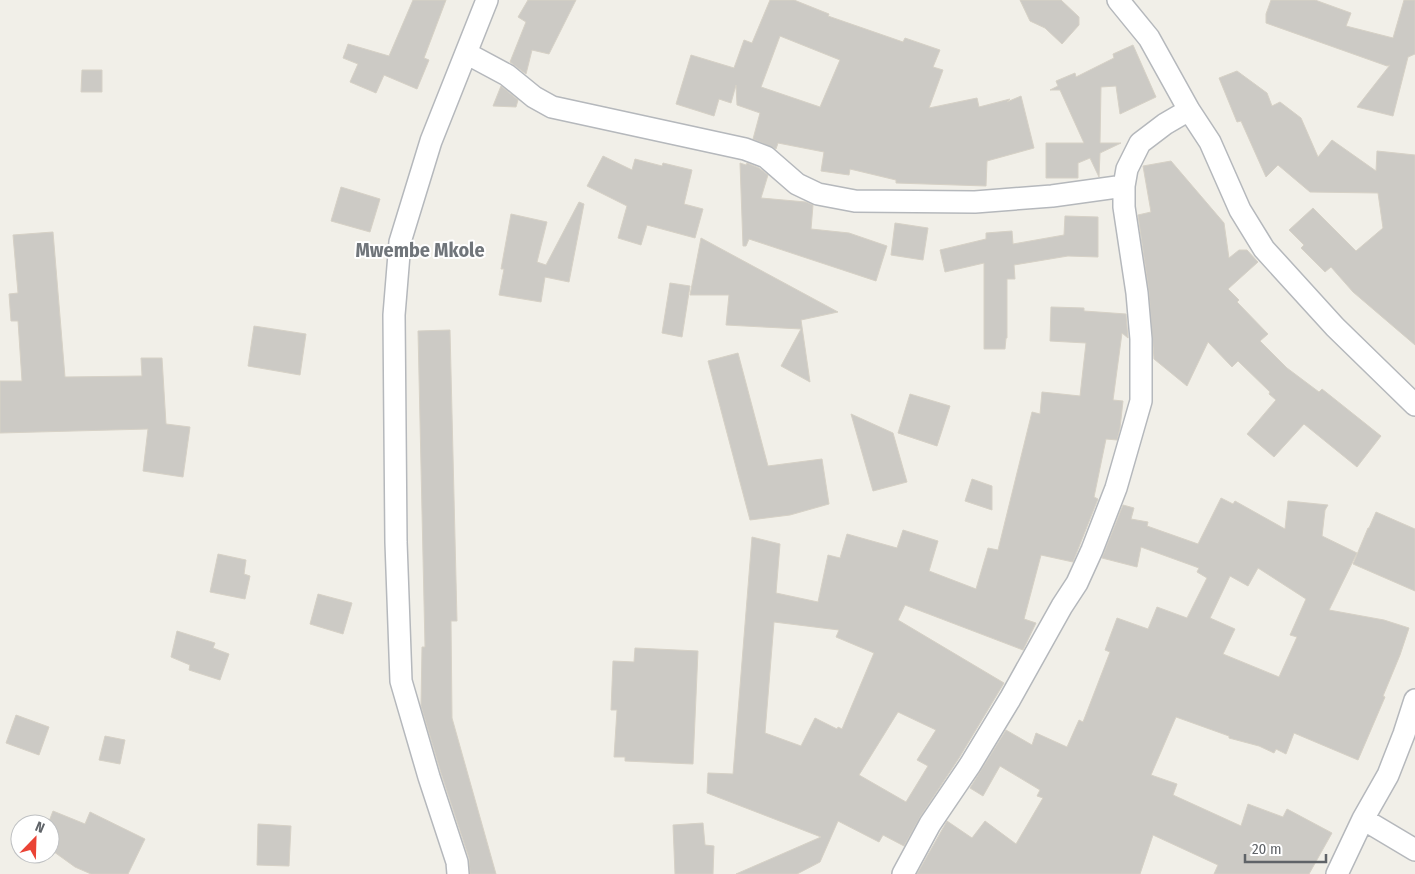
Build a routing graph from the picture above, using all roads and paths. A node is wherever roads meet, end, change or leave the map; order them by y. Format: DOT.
graph roads {
  1 [pos="487,0"];
  2 [pos="1118,0"];
  3 [pos="466,53"];
  4 [pos="1189,110"];
  5 [pos="1124,186"];
  6 [pos="1415,405"];
  7 [pos="1415,700"];
  8 [pos="1363,819"];
  9 [pos="1415,850"];
  10 [pos="458,874"];
  11 [pos="903,874"];
  12 [pos="1337,874"];
  1 -- 3 [label="street"];
  2 -- 4 [label="street"];
  3 -- 5 [label="street"];
  3 -- 10 [label="street"];
  4 -- 5 [label="street"];
  4 -- 6 [label="street"];
  5 -- 11 [label="street"];
  7 -- 8 [label="street"];
  8 -- 9 [label="street"];
  8 -- 12 [label="street"];
}
